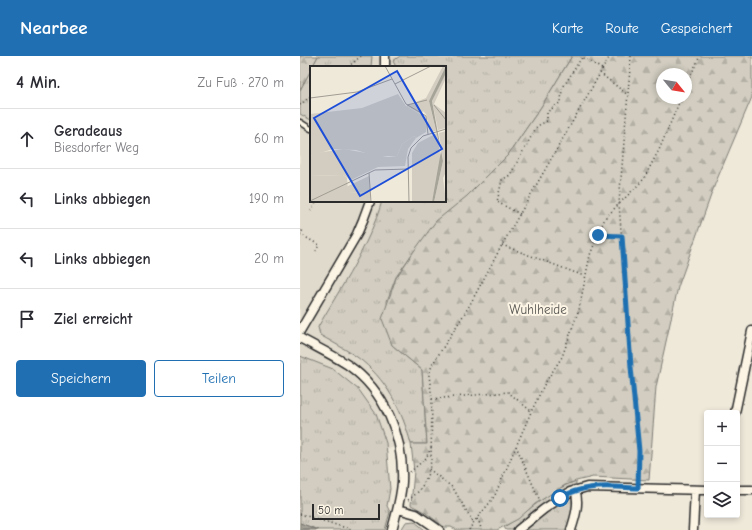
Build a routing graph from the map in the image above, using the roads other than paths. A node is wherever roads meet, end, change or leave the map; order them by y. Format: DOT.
graph roads {
  1 [pos="385,56"];
  2 [pos="384,66"];
  3 [pos="300,122"];
  4 [pos="310,128"];
  5 [pos="370,202"];
  6 [pos="300,331"];
  7 [pos="752,332"];
  8 [pos="300,338"];
  9 [pos="736,410"];
  10 [pos="575,490"];
  11 [pos="696,490"];
  12 [pos="704,490"];
  13 [pos="740,490"];
  14 [pos="752,490"];
  15 [pos="398,509"];
  16 [pos="392,530"];
  17 [pos="439,530"];
  18 [pos="518,530"];
  19 [pos="571,530"];
  20 [pos="693,530"];
  1 -- 2 [label="street"];
  3 -- 4 [label="lane"];
  5 -- 6 [label="street"];
  7 -- 9 [label="street"];
  8 -- 15 [label="street"];
  10 -- 11 [label="street"];
  10 -- 18 [label="street"];
  10 -- 19 [label="street"];
  11 -- 12 [label="street"];
  11 -- 20 [label="street"];
  13 -- 14 [label="street"];
  15 -- 16 [label="street"];
  15 -- 17 [label="street"];
}
